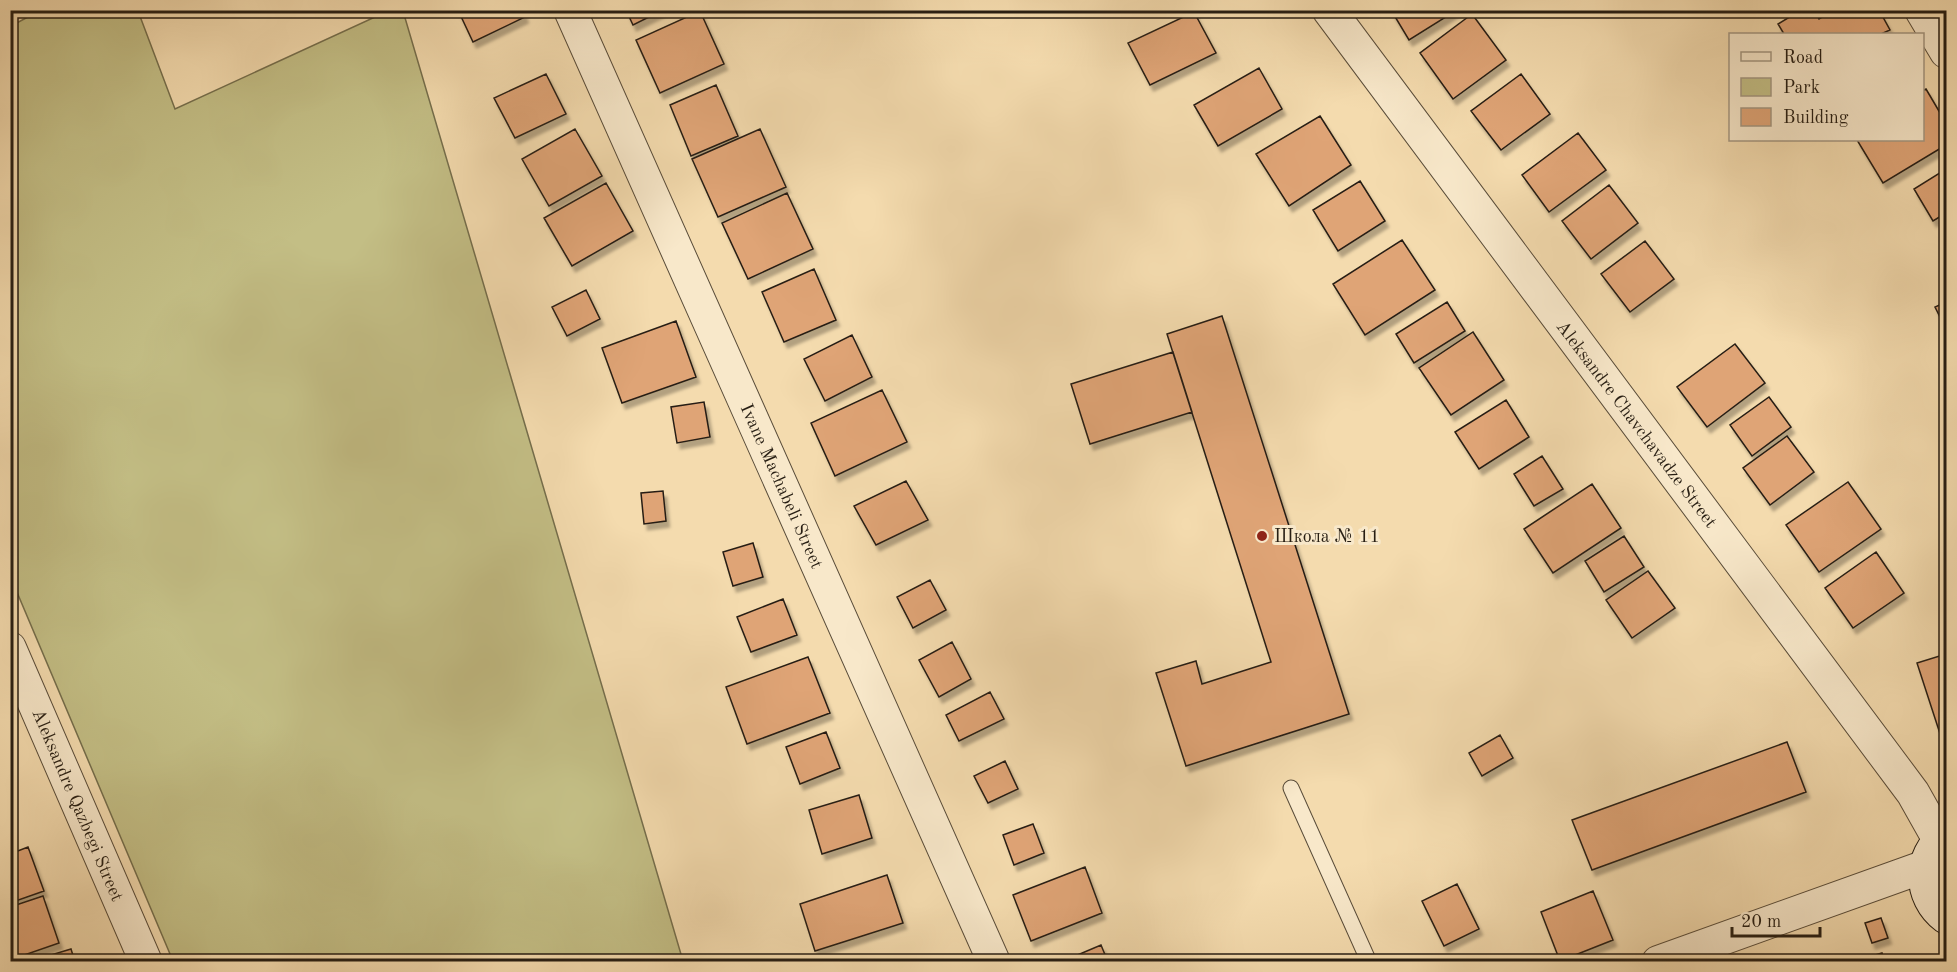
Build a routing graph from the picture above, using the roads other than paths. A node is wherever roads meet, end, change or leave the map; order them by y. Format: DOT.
graph roads {
  1 [pos="570,10"];
  2 [pos="1329,10"];
  3 [pos="1921,10"];
  4 [pos="1947,52"];
  5 [pos="10,648"];
  6 [pos="1291,788"];
  7 [pos="1938,848"];
  8 [pos="1947,917"];
  9 [pos="146,962"];
  10 [pos="994,962"];
  11 [pos="1369,962"];
  12 [pos="1658,962"];
  1 -- 10 [label="street, Ivane Machabeli Street"];
  2 -- 7 [label="street, Aleksandre Chavchavadze Street"];
  3 -- 4 [label="street"];
  5 -- 9 [label="street, Aleksandre Qazbegi Street"];
  6 -- 11 [label="lane"];
  7 -- 8 [label="street"];
  7 -- 12 [label="street"];
}
